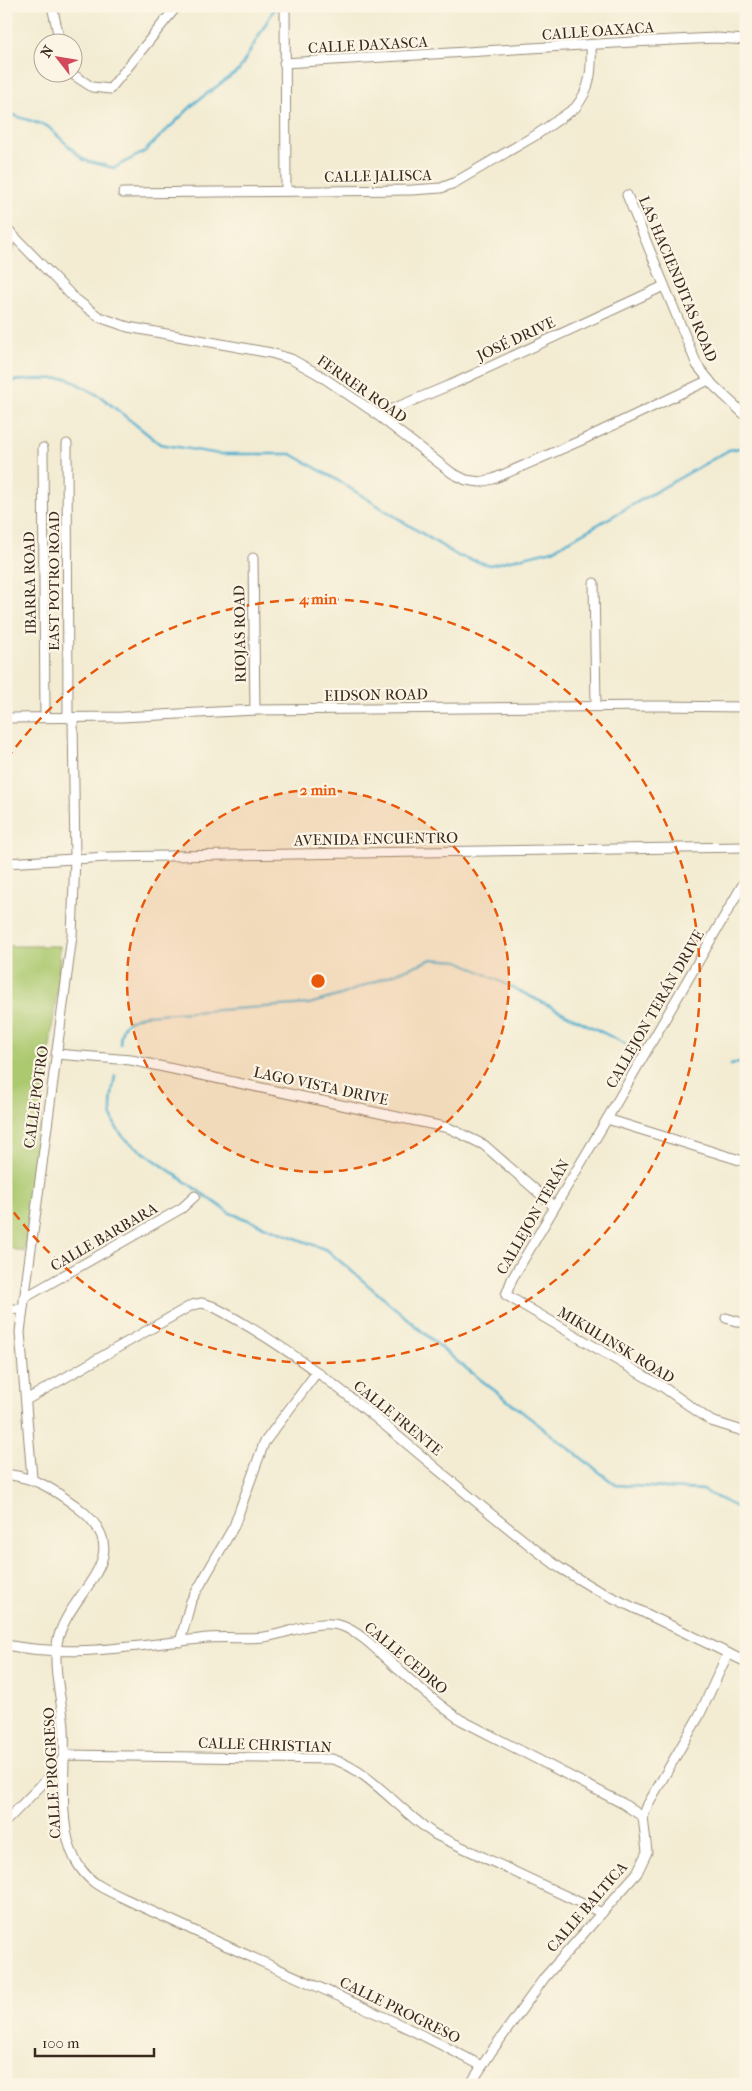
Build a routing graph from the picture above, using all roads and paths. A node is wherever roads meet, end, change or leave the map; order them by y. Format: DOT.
graph roads {
  1 [pos="52,6"];
  2 [pos="177,6"];
  3 [pos="285,6"];
  4 [pos="58,32"];
  5 [pos="746,40"];
  6 [pos="590,45"];
  7 [pos="453,53"];
  8 [pos="284,64"];
  9 [pos="82,80"];
  10 [pos="286,191"];
  11 [pos="122,193"];
  12 [pos="627,195"];
  13 [pos="8,230"];
  14 [pos="6,256"];
  15 [pos="664,286"];
  16 [pos="708,380"];
  17 [pos="378,416"];
  18 [pos="746,416"];
  19 [pos="67,444"];
  20 [pos="43,448"];
  21 [pos="253,558"];
  22 [pos="594,583"];
  23 [pos="596,706"];
  24 [pos="746,707"];
  25 [pos="255,710"];
  26 [pos="45,717"];
  27 [pos="6,718"];
  28 [pos="71,718"];
  29 [pos="746,847"];
  30 [pos="75,858"];
  31 [pos="6,863"];
  32 [pos="746,878"];
  33 [pos="56,1054"];
  34 [pos="607,1119"];
  35 [pos="586,1153"];
  36 [pos="746,1162"];
  37 [pos="195,1196"];
  38 [pos="554,1206"];
  39 [pos="506,1295"];
  40 [pos="24,1298"];
  41 [pos="6,1308"];
  42 [pos="22,1310"];
  43 [pos="726,1318"];
  44 [pos="746,1324"];
  45 [pos="317,1372"];
  46 [pos="26,1400"];
  47 [pos="745,1431"];
  48 [pos="6,1474"];
  49 [pos="32,1478"];
  50 [pos="180,1642"];
  51 [pos="6,1645"];
  52 [pos="57,1651"];
  53 [pos="728,1654"];
  54 [pos="746,1662"];
  55 [pos="65,1755"];
  56 [pos="643,1817"];
  57 [pos="6,1821"];
  58 [pos="602,1913"];
  59 [pos="482,2066"];
  60 [pos="470,2085"];
  1 -- 4 [label="street"];
  2 -- 9 [label="street"];
  3 -- 8 [label="street"];
  5 -- 6 [label="street, CALLE OAXACA"];
  6 -- 7 [label="street, CALLE OAXACA"];
  6 -- 10 [label="street, CALLE JALISCA"];
  7 -- 8 [label="street, CALLE DAXASCA"];
  8 -- 10 [label="street"];
  10 -- 11 [label="street, CALLE JALISCA"];
  12 -- 15 [label="street, LAS HACIENDITAS ROAD"];
  13 -- 14 [label="street"];
  13 -- 17 [label="street, FERRER ROAD"];
  15 -- 16 [label="street, LAS HACIENDITAS ROAD"];
  15 -- 17 [label="street, JOSÉ DRIVE"];
  16 -- 17 [label="street, FERRER ROAD"];
  16 -- 18 [label="street, LAS HACIENDITAS ROAD"];
  19 -- 28 [label="street, EAST POTRO ROAD"];
  20 -- 26 [label="street, IBARRA ROAD"];
  21 -- 25 [label="street, RIOJAS ROAD"];
  22 -- 23 [label="street"];
  23 -- 24 [label="street, EIDSON ROAD"];
  23 -- 25 [label="street, EIDSON ROAD"];
  25 -- 28 [label="street, EIDSON ROAD"];
  26 -- 27 [label="street, EIDSON ROAD"];
  26 -- 28 [label="street, EIDSON ROAD"];
  28 -- 30 [label="street, CALLE POTRO"];
  29 -- 30 [label="street, AVENIDA ENCUENTRO"];
  30 -- 31 [label="street, AVENIDA ENCUENTRO"];
  30 -- 33 [label="street, CALLE POTRO"];
  32 -- 34 [label="street, CALLEJON TERÁN DRIVE"];
  33 -- 38 [label="street, LAGO VISTA DRIVE"];
  33 -- 40 [label="street, CALLE POTRO"];
  34 -- 35 [label="street, CALLEJON TERÁN DRIVE"];
  34 -- 36 [label="street"];
  35 -- 38 [label="street, CALLEJON TERÁN"];
  37 -- 40 [label="street, CALLE BARBARA"];
  38 -- 39 [label="street, CALLEJON TERÁN"];
  39 -- 47 [label="street, MIKULINSK ROAD"];
  40 -- 42 [label="street, CALLE POTRO"];
  41 -- 42 [label="street"];
  42 -- 46 [label="street, CALLE POTRO"];
  43 -- 44 [label="street"];
  45 -- 46 [label="street, CALLE FRENTE"];
  45 -- 50 [label="street"];
  45 -- 53 [label="street, CALLE FRENTE"];
  46 -- 49 [label="street, CALLE POTRO"];
  48 -- 49 [label="street, CALLE PROGRESO"];
  49 -- 52 [label="street, CALLE PROGRESO"];
  50 -- 52 [label="street, CALLE CEDRO"];
  50 -- 56 [label="street, CALLE CEDRO"];
  51 -- 52 [label="street, CALLE CEDRO"];
  52 -- 55 [label="street, CALLE PROGRESO"];
  53 -- 54 [label="street, CALLE FRENTE"];
  53 -- 56 [label="street"];
  55 -- 57 [label="street"];
  55 -- 58 [label="street, CALLE CHRISTIAN"];
  55 -- 59 [label="street, CALLE PROGRESO"];
  56 -- 58 [label="street, CALLE BALTICA"];
  58 -- 59 [label="street, CALLE BALTICA"];
  59 -- 60 [label="street, CALLE BALTICA"];
}
